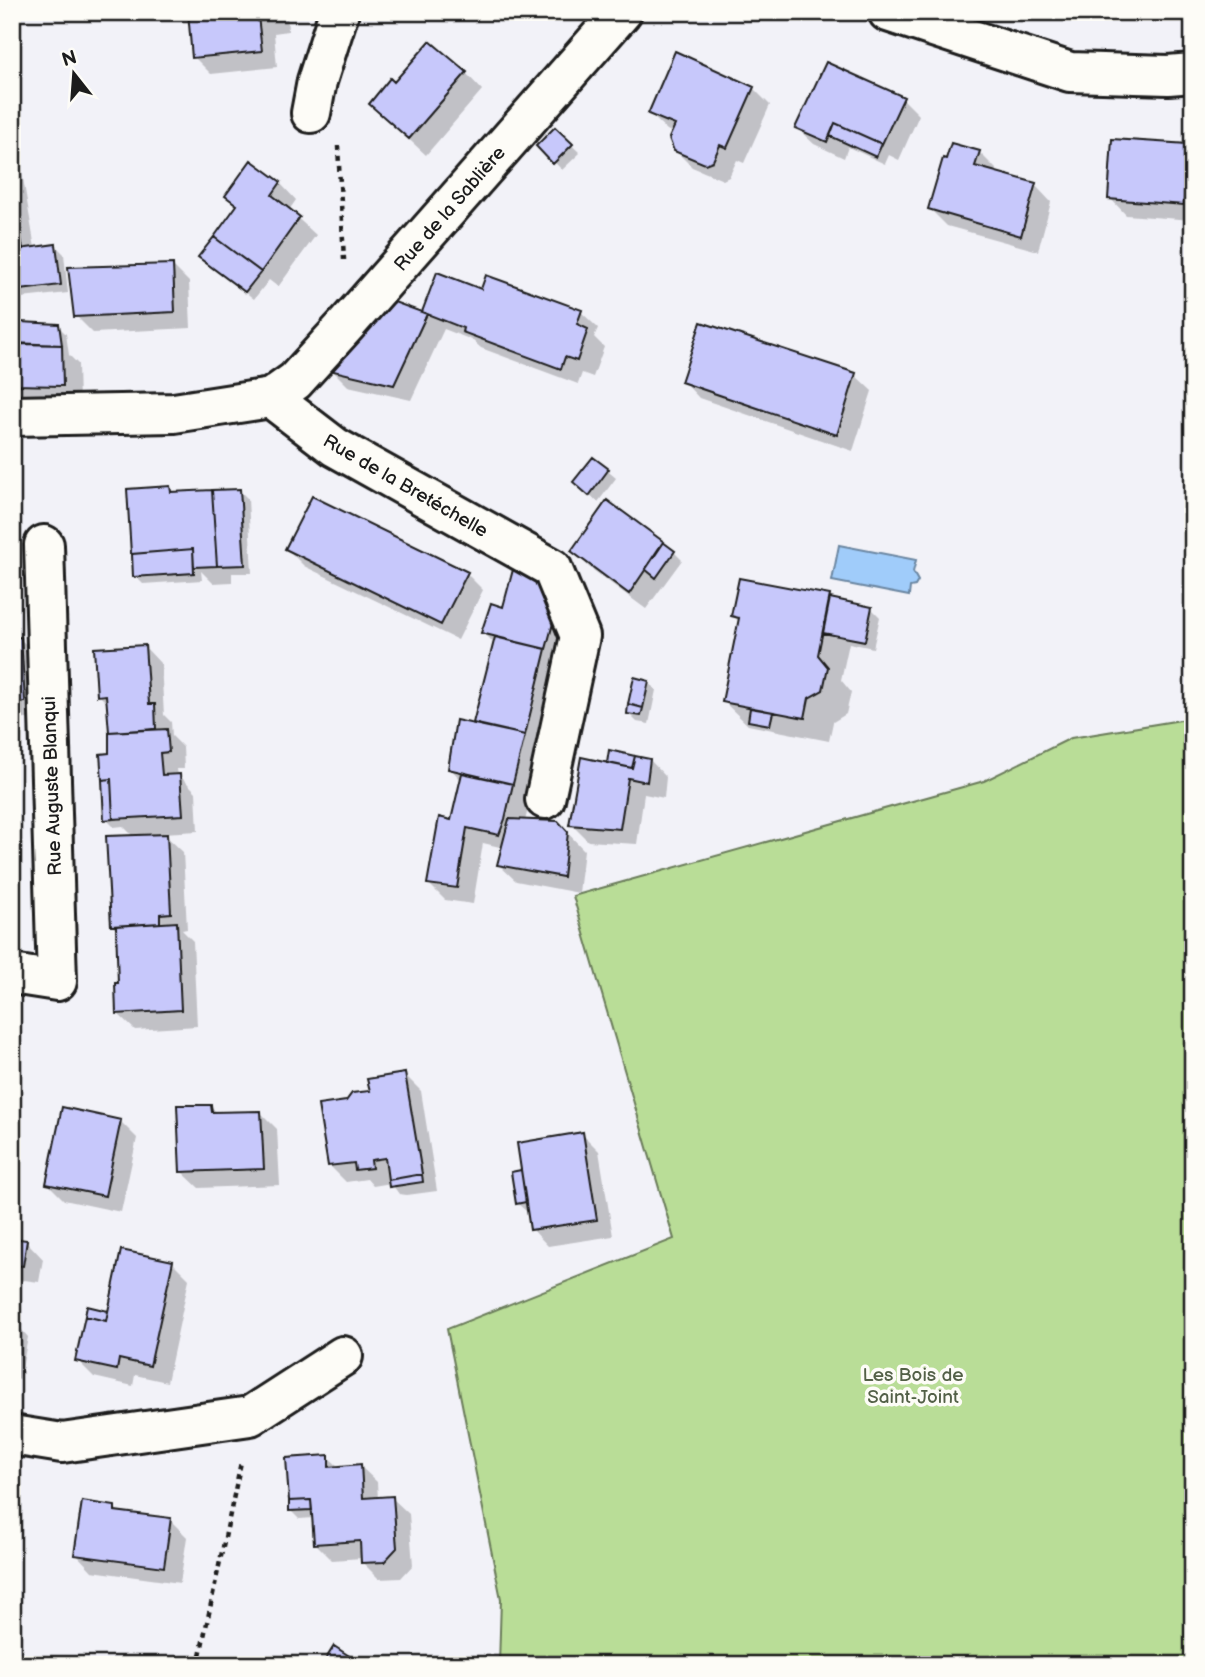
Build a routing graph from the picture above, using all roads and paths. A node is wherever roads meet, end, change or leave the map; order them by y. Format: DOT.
graph roads {
  1 [pos="339,12"];
  2 [pos="622,12"];
  3 [pos="888,12"];
  4 [pos="1193,73"];
  5 [pos="314,97"];
  6 [pos="347,324"];
  7 [pos="271,398"];
  8 [pos="12,416"];
  9 [pos="44,545"];
  10 [pos="545,799"];
  11 [pos="12,974"];
  12 [pos="343,1356"];
  13 [pos="250,1416"];
  14 [pos="12,1435"];
  15 [pos="198,1665"];
  1 -- 5 [label="street"];
  2 -- 6 [label="street, Rue de la Sablière"];
  3 -- 4 [label="street"];
  5 -- 6 [label="path"];
  6 -- 7 [label="street, Rue de la Sablière"];
  7 -- 8 [label="street"];
  7 -- 10 [label="street, Rue de la Bretéchelle"];
  9 -- 11 [label="street, Rue Auguste Blanqui"];
  12 -- 13 [label="street"];
  13 -- 14 [label="street"];
  13 -- 15 [label="path"];
}
